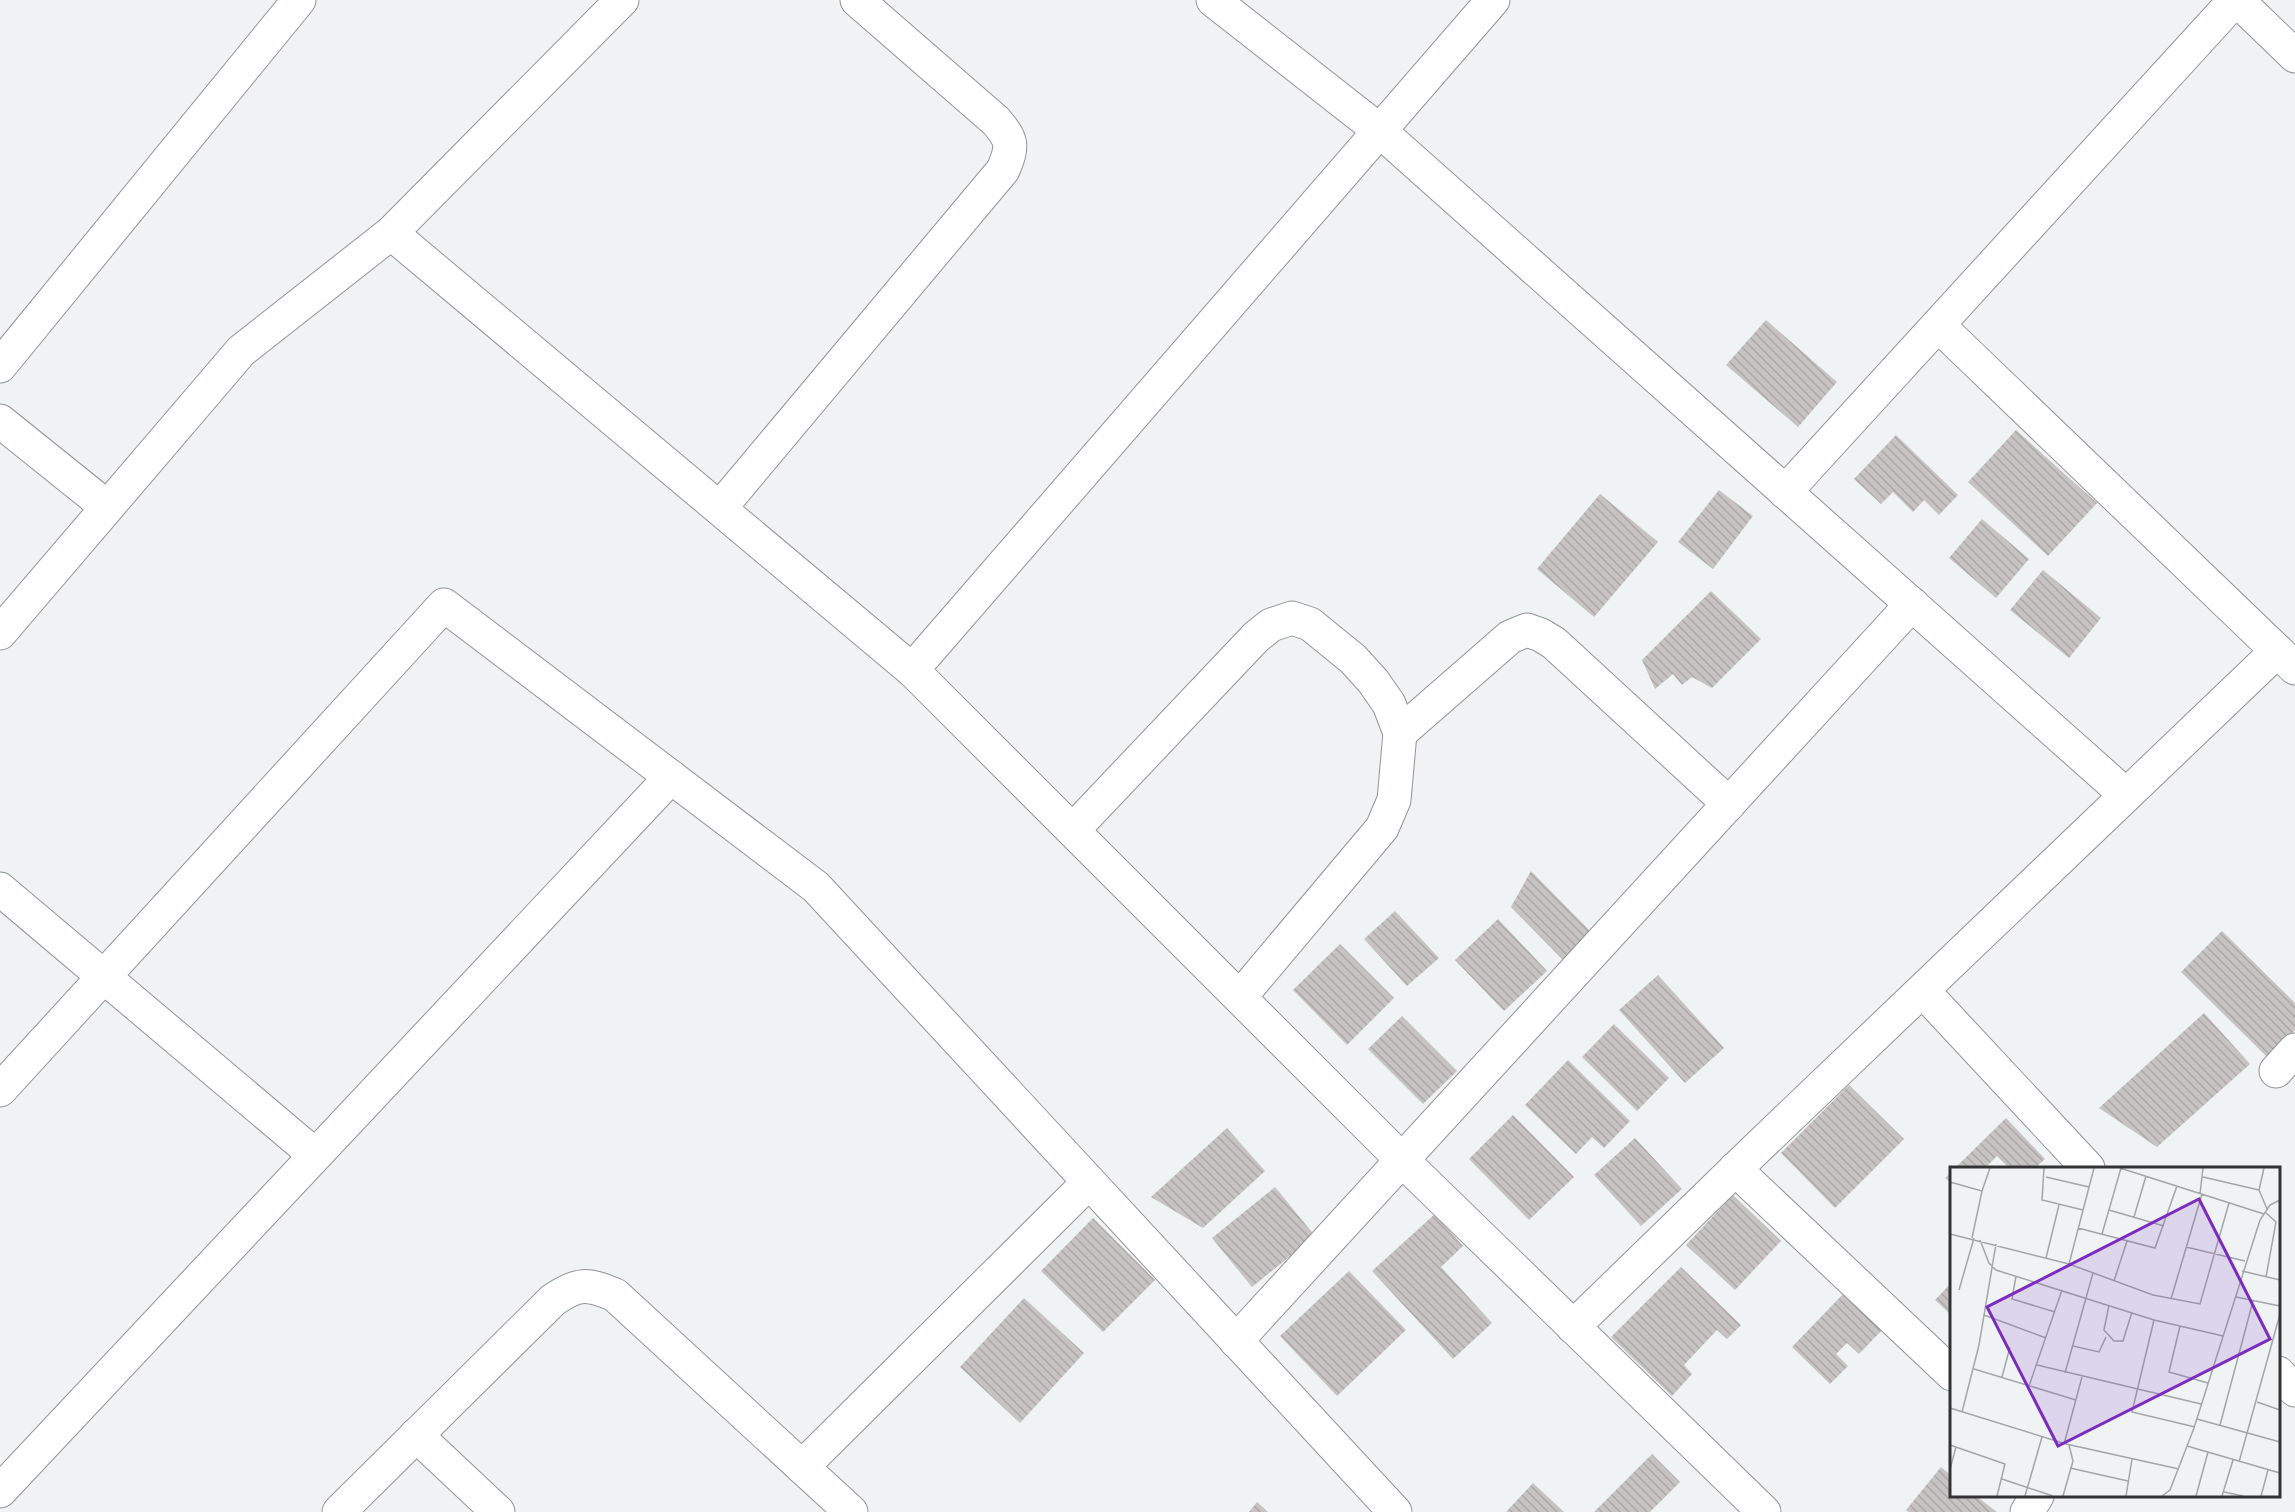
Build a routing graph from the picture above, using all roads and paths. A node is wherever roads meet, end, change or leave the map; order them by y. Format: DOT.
graph roads {
  1 [pos="299,0"];
  2 [pos="622,0"];
  3 [pos="857,0"];
  4 [pos="1213,0"];
  5 [pos="1493,0"];
  6 [pos="2236,0"];
  7 [pos="2295,56"];
  8 [pos="1380,131"];
  9 [pos="390,233"];
  10 [pos="1938,325"];
  11 [pos="0,366"];
  12 [pos="0,421"];
  13 [pos="1785,492"];
  14 [pos="107,507"];
  15 [pos="720,508"];
  16 [pos="1912,604"];
  17 [pos="0,633"];
  18 [pos="2286,659"];
  19 [pos="912,670"];
  20 [pos="1400,733"];
  21 [pos="671,777"];
  22 [pos="2126,795"];
  23 [pos="1729,804"];
  24 [pos="1072,830"];
  25 [pos="0,889"];
  26 [pos="105,976"];
  27 [pos="1923,991"];
  28 [pos="1239,997"];
  29 [pos="0,1090"];
  30 [pos="315,1155"];
  31 [pos="1402,1160"];
  32 [pos="2087,1167"];
  33 [pos="1735,1170"];
  34 [pos="1089,1182"];
  35 [pos="1573,1327"];
  36 [pos="1236,1341"];
  37 [pos="1950,1372"];
  38 [pos="2280,1374"];
  39 [pos="2295,1390"];
  40 [pos="416,1435"];
  41 [pos="802,1467"];
  42 [pos="0,1491"];
  43 [pos="2036,1497"];
  44 [pos="339,1512"];
  45 [pos="498,1512"];
  46 [pos="851,1512"];
  47 [pos="1395,1512"];
  48 [pos="1764,1512"];
  49 [pos="2027,1512"];
  1 -- 11 [label="street"];
  2 -- 9 [label="street"];
  3 -- 15 [label="street"];
  4 -- 8 [label="street"];
  5 -- 8 [label="street"];
  6 -- 7 [label="street"];
  6 -- 10 [label="street"];
  8 -- 13 [label="street"];
  8 -- 19 [label="street"];
  9 -- 14 [label="street"];
  9 -- 15 [label="street"];
  10 -- 13 [label="street"];
  10 -- 18 [label="street"];
  12 -- 14 [label="street"];
  13 -- 16 [label="street"];
  14 -- 17 [label="street"];
  15 -- 19 [label="street"];
  16 -- 22 [label="street"];
  16 -- 23 [label="street"];
  18 -- 22 [label="street"];
  19 -- 24 [label="street"];
  20 -- 23 [label="street"];
  20 -- 24 [label="street"];
  20 -- 28 [label="street"];
  21 -- 26 [label="street"];
  21 -- 30 [label="street"];
  21 -- 34 [label="street"];
  22 -- 27 [label="street"];
  23 -- 31 [label="street"];
  24 -- 28 [label="street"];
  25 -- 26 [label="street"];
  26 -- 29 [label="street"];
  26 -- 30 [label="street"];
  27 -- 32 [label="street"];
  27 -- 33 [label="street"];
  28 -- 31 [label="street"];
  30 -- 42 [label="street"];
  31 -- 35 [label="street"];
  31 -- 36 [label="street"];
  33 -- 35 [label="street"];
  33 -- 37 [label="street"];
  34 -- 36 [label="street"];
  34 -- 41 [label="street"];
  35 -- 48 [label="street"];
  36 -- 47 [label="street"];
  38 -- 39 [label="street"];
  40 -- 41 [label="street"];
  40 -- 44 [label="street"];
  40 -- 45 [label="street"];
  41 -- 46 [label="street"];
  43 -- 49 [label="street"];
}
